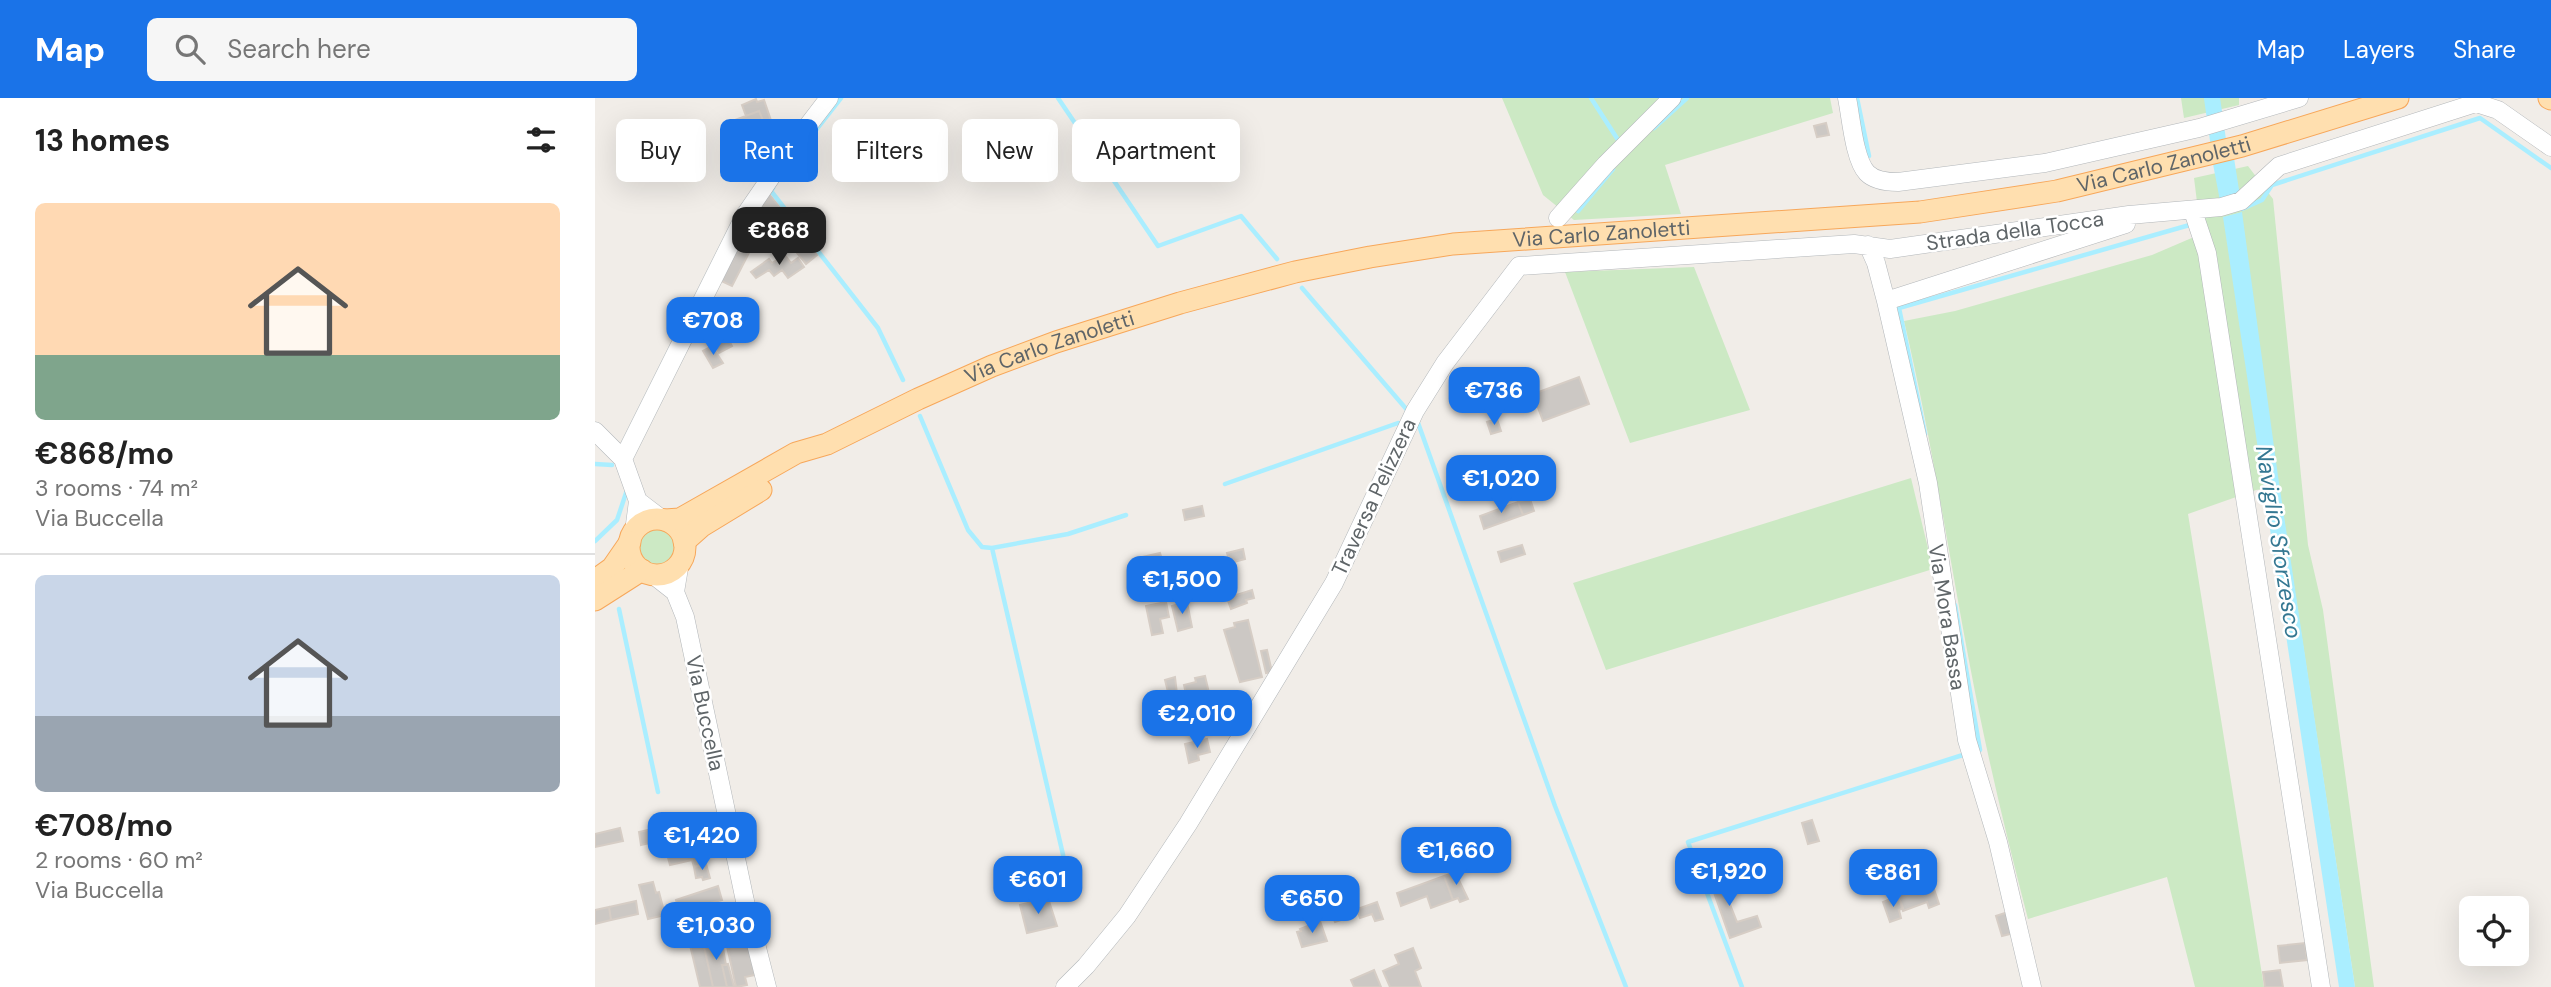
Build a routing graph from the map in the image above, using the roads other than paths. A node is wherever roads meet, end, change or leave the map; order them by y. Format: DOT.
graph roads {
  1 [pos="829,98"];
  2 [pos="1672,98"];
  3 [pos="1847,98"];
  4 [pos="2299,98"];
  5 [pos="2398,98"];
  6 [pos="2551,147"];
  7 [pos="2163,213"];
  8 [pos="1558,218"];
  9 [pos="2196,218"];
  10 [pos="1868,245"];
  11 [pos="1886,301"];
  12 [pos="595,431"];
  13 [pos="827,444"];
  14 [pos="623,459"];
  15 [pos="638,501"];
  16 [pos="664,520"];
  17 [pos="632,537"];
  18 [pos="682,552"];
  19 [pos="647,572"];
  20 [pos="595,580"];
  21 [pos="675,592"];
  22 [pos="595,600"];
  23 [pos="767,987"];
  24 [pos="1065,987"];
  25 [pos="2032,987"];
  26 [pos="2321,987"];
  1 -- 14 [label="street"];
  2 -- 8 [label="street"];
  3 -- 4 [label="street"];
  5 -- 13 [label="main road, Via Carlo Zanoletti"];
  6 -- 9 [label="street, Strada della Tocca"];
  7 -- 9 [label="street, Strada della Tocca"];
  7 -- 10 [label="street, Strada della Tocca"];
  7 -- 11 [label="street, Strada della Tocca"];
  9 -- 26 [label="street"];
  10 -- 11 [label="street, Via Mora Bassa"];
  10 -- 24 [label="street, Traversa Pelizzera"];
  11 -- 25 [label="street, Via Mora Bassa"];
  12 -- 14 [label="street"];
  13 -- 16 [label="main road, Via Carlo Zanoletti"];
  13 -- 18 [label="main road, Via Carlo Zanoletti"];
  14 -- 15 [label="street"];
  15 -- 16 [label="street"];
  15 -- 17 [label="street"];
  16 -- 17 [label="main road"];
  16 -- 18 [label="main road"];
  17 -- 19 [label="main road"];
  17 -- 20 [label="main road"];
  18 -- 19 [label="main road"];
  18 -- 21 [label="street, Via Buccella"];
  19 -- 21 [label="street"];
  19 -- 22 [label="main road"];
  21 -- 23 [label="street, Via Buccella"];
}
